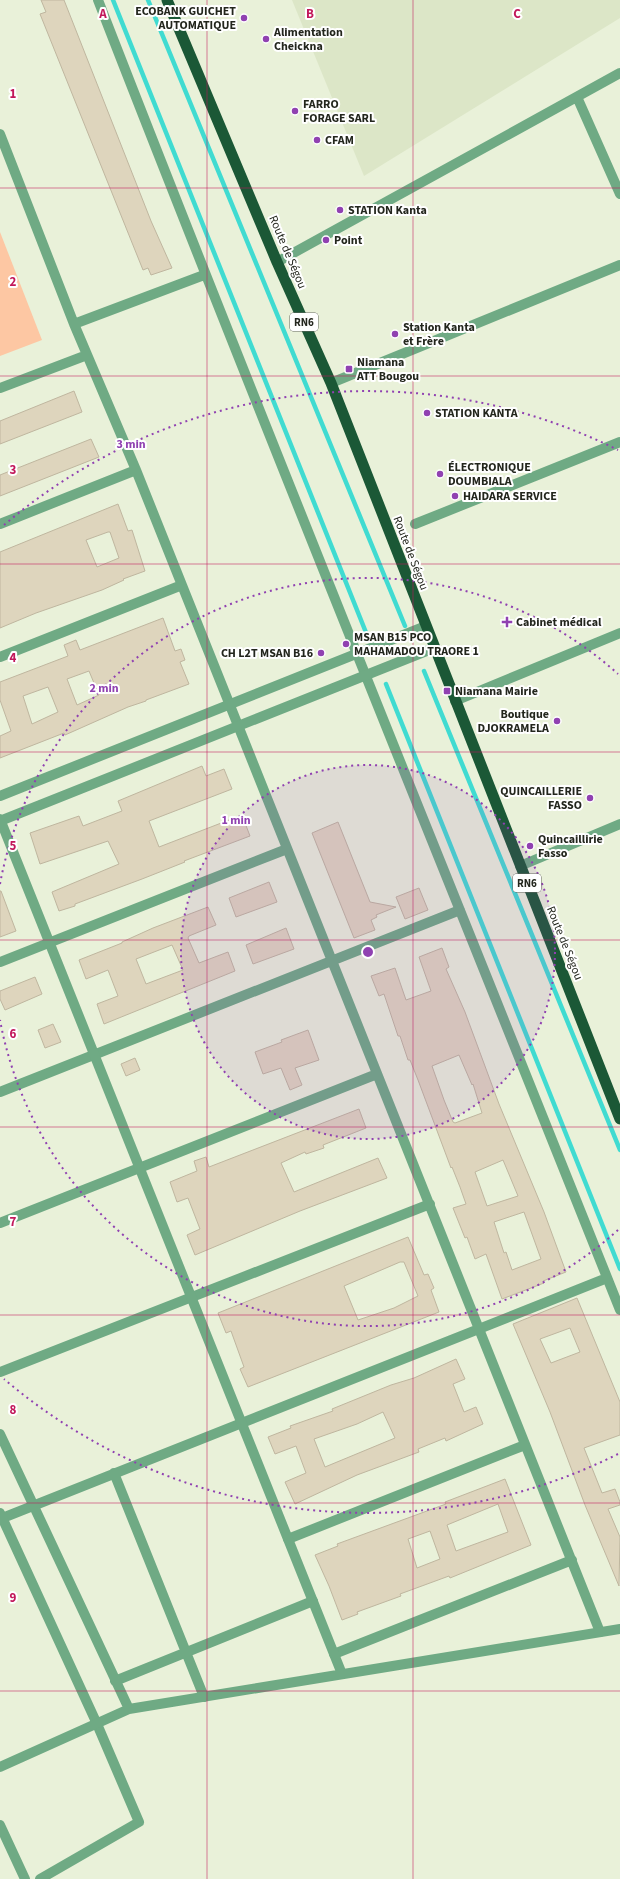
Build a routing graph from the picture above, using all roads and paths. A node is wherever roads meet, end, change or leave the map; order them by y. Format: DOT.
graph roads {
  1 [pos="98,0"];
  2 [pos="167,0"];
  3 [pos="620,73"];
  4 [pos="578,97"];
  5 [pos="0,134"];
  6 [pos="620,194"];
  7 [pos="277,262"];
  8 [pos="620,265"];
  9 [pos="204,275"];
  10 [pos="74,324"];
  11 [pos="87,355"];
  12 [pos="331,383"];
  13 [pos="0,388"];
  14 [pos="620,442"];
  15 [pos="136,470"];
  16 [pos="0,524"];
  17 [pos="415,524"];
  18 [pos="182,584"];
  19 [pos="426,626"];
  20 [pos="620,633"];
  21 [pos="434,648"];
  22 [pos="358,653"];
  23 [pos="0,657"];
  24 [pos="366,675"];
  25 [pos="455,701"];
  26 [pos="230,704"];
  27 [pos="238,726"];
  28 [pos="0,796"];
  29 [pos="0,820"];
  30 [pos="620,824"];
  31 [pos="287,848"];
  32 [pos="520,866"];
  33 [pos="460,910"];
  34 [pos="50,943"];
  35 [pos="332,960"];
  36 [pos="0,962"];
  37 [pos="94,1055"];
  38 [pos="377,1074"];
  39 [pos="0,1092"];
  40 [pos="620,1119"];
  41 [pos="140,1168"];
  42 [pos="430,1204"];
  43 [pos="0,1223"];
  44 [pos="607,1278"];
  45 [pos="191,1297"];
  46 [pos="620,1310"];
  47 [pos="479,1328"];
  48 [pos="0,1372"];
  49 [pos="241,1423"];
  50 [pos="0,1434"];
  51 [pos="525,1444"];
  52 [pos="114,1473"];
  53 [pos="33,1506"];
  54 [pos="1,1516"];
  55 [pos="288,1539"];
  56 [pos="572,1560"];
  57 [pos="312,1601"];
  58 [pos="620,1629"];
  59 [pos="600,1632"];
  60 [pos="186,1652"];
  61 [pos="334,1654"];
  62 [pos="342,1674"];
  63 [pos="115,1681"];
  64 [pos="204,1697"];
  65 [pos="129,1709"];
  66 [pos="97,1724"];
  67 [pos="0,1767"];
  68 [pos="0,1825"];
  69 [pos="25,1879"];
  70 [pos="40,1879"];
  1 -- 9 [label="street"];
  2 -- 7 [label="highway, Route de Ségou / RN6"];
  3 -- 4 [label="street"];
  4 -- 6 [label="street"];
  4 -- 7 [label="street"];
  5 -- 10 [label="street"];
  7 -- 12 [label="highway, Route de Ségou / RN6"];
  8 -- 12 [label="street"];
  9 -- 10 [label="street"];
  9 -- 22 [label="street"];
  10 -- 11 [label="street"];
  11 -- 13 [label="street"];
  11 -- 15 [label="street"];
  12 -- 19 [label="highway, Route de Ségou / RN6"];
  14 -- 17 [label="street"];
  15 -- 16 [label="street"];
  15 -- 18 [label="street"];
  18 -- 23 [label="street"];
  18 -- 26 [label="street"];
  19 -- 21 [label="highway, Route de Ségou / RN6"];
  19 -- 22 [label="street"];
  20 -- 25 [label="street"];
  21 -- 24 [label="street"];
  21 -- 25 [label="highway, Route de Ségou / RN6"];
  22 -- 24 [label="street"];
  22 -- 26 [label="street"];
  24 -- 27 [label="street"];
  24 -- 33 [label="street"];
  25 -- 32 [label="highway, Route de Ségou / RN6"];
  26 -- 27 [label="street"];
  26 -- 28 [label="street"];
  27 -- 29 [label="street"];
  27 -- 31 [label="street"];
  29 -- 34 [label="street"];
  30 -- 32 [label="street"];
  31 -- 34 [label="street"];
  31 -- 35 [label="street"];
  32 -- 40 [label="highway, Route de Ségou / RN6"];
  33 -- 35 [label="street"];
  33 -- 44 [label="street"];
  34 -- 36 [label="street"];
  34 -- 37 [label="street"];
  35 -- 37 [label="street"];
  35 -- 38 [label="street"];
  37 -- 39 [label="street"];
  37 -- 41 [label="street"];
  38 -- 41 [label="street"];
  38 -- 42 [label="street"];
  41 -- 43 [label="street"];
  41 -- 45 [label="street"];
  42 -- 45 [label="street"];
  42 -- 47 [label="street"];
  44 -- 46 [label="street"];
  44 -- 47 [label="street"];
  45 -- 48 [label="street"];
  45 -- 49 [label="street"];
  47 -- 49 [label="street"];
  47 -- 51 [label="street"];
  49 -- 52 [label="street"];
  49 -- 55 [label="street"];
  50 -- 53 [label="street"];
  51 -- 55 [label="street"];
  51 -- 56 [label="street"];
  52 -- 53 [label="street"];
  52 -- 60 [label="street"];
  53 -- 54 [label="street"];
  53 -- 63 [label="street"];
  54 -- 66 [label="street"];
  55 -- 57 [label="street"];
  56 -- 59 [label="street"];
  56 -- 61 [label="street"];
  57 -- 60 [label="street"];
  57 -- 61 [label="street"];
  58 -- 59 [label="street"];
  59 -- 62 [label="street"];
  60 -- 63 [label="street"];
  60 -- 64 [label="street"];
  61 -- 62 [label="street"];
  62 -- 64 [label="street"];
  63 -- 65 [label="street"];
  64 -- 65 [label="street"];
  65 -- 66 [label="street"];
  66 -- 67 [label="street"];
  66 -- 70 [label="street"];
  68 -- 69 [label="street"];
}
